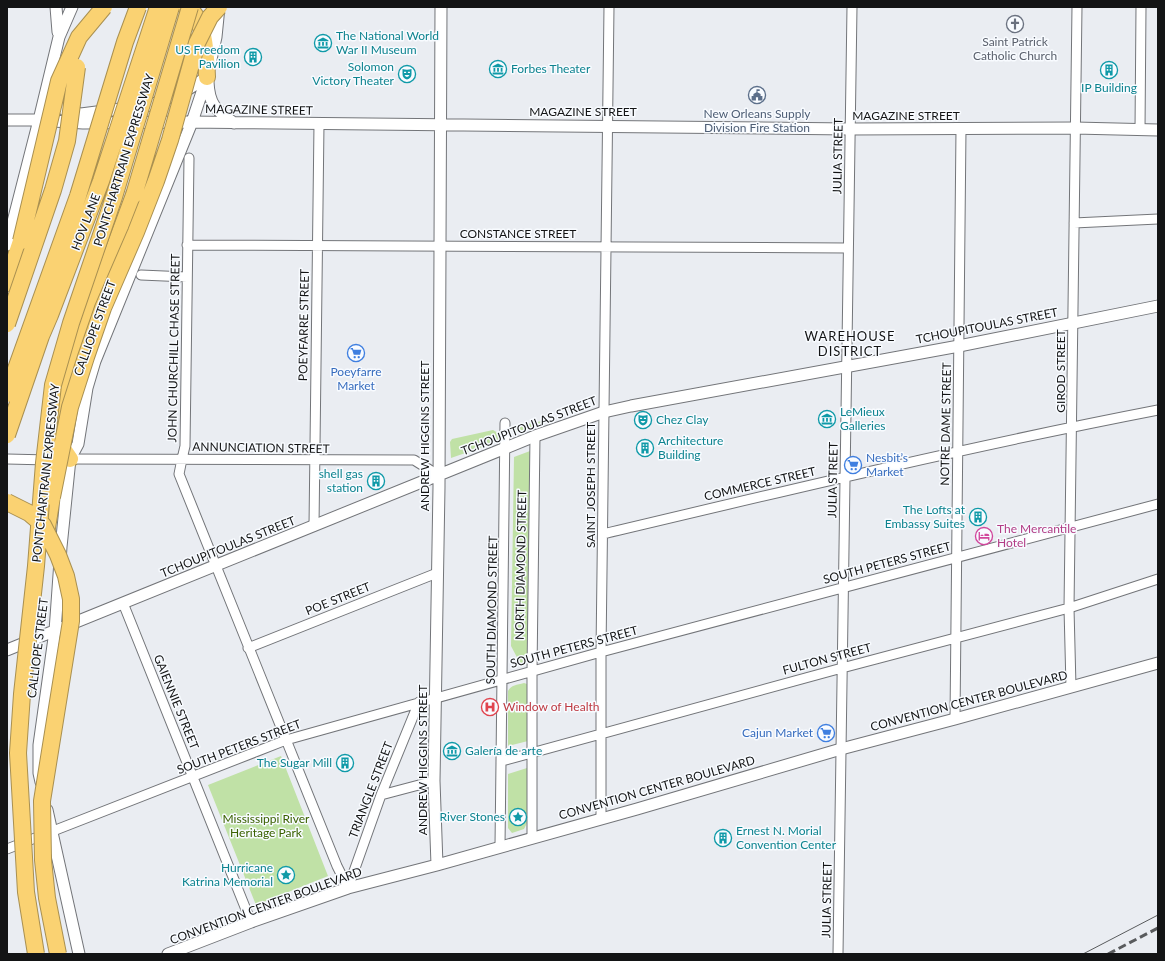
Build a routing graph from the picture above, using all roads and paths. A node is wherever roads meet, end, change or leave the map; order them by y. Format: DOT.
graph roads {
  1 [pos="56,7"];
  2 [pos="72,7"];
  3 [pos="99,7"];
  4 [pos="104,7"];
  5 [pos="138,7"];
  6 [pos="158,7"];
  7 [pos="171,7"];
  8 [pos="186,7"];
  9 [pos="190,7"];
  10 [pos="219,7"];
  11 [pos="441,7"];
  12 [pos="609,7"];
  13 [pos="852,7"];
  14 [pos="1077,7"];
  15 [pos="1141,7"];
  16 [pos="58,37"];
  17 [pos="208,77"];
  18 [pos="48,82"];
  19 [pos="7,120"];
  20 [pos="39,120"];
  21 [pos="192,122"];
  22 [pos="234,123"];
  23 [pos="319,124"];
  24 [pos="439,124"];
  25 [pos="607,125"];
  26 [pos="1075,128"];
  27 [pos="850,129"];
  28 [pos="961,129"];
  29 [pos="1140,130"];
  30 [pos="1158,130"];
  31 [pos="189,158"];
  32 [pos="1158,219"];
  33 [pos="1074,223"];
  34 [pos="14,243"];
  35 [pos="187,245"];
  36 [pos="317,245"];
  37 [pos="439,246"];
  38 [pos="606,246"];
  39 [pos="848,248"];
  40 [pos="141,275"];
  41 [pos="187,277"];
  42 [pos="7,283"];
  43 [pos="1158,306"];
  44 [pos="1073,323"];
  45 [pos="7,324"];
  46 [pos="959,346"];
  47 [pos="846,366"];
  48 [pos="7,394"];
  49 [pos="1158,410"];
  50 [pos="604,412"];
  51 [pos="506,423"];
  52 [pos="1072,426"];
  53 [pos="7,435"];
  54 [pos="535,436"];
  55 [pos="506,448"];
  56 [pos="957,451"];
  57 [pos="7,459"];
  58 [pos="70,459"];
  59 [pos="182,459"];
  60 [pos="315,460"];
  61 [pos="438,475"];
  62 [pos="845,477"];
  63 [pos="7,502"];
  64 [pos="1158,504"];
  65 [pos="314,526"];
  66 [pos="1071,528"];
  67 [pos="603,534"];
  68 [pos="957,557"];
  69 [pos="36,566"];
  70 [pos="215,566"];
  71 [pos="437,573"];
  72 [pos="1158,579"];
  73 [pos="843,587"];
  74 [pos="123,603"];
  75 [pos="1069,608"];
  76 [pos="55,631"];
  77 [pos="955,638"];
  78 [pos="248,648"];
  79 [pos="7,650"];
  80 [pos="601,652"];
  81 [pos="1158,663"];
  82 [pos="842,668"];
  83 [pos="532,671"];
  84 [pos="503,679"];
  85 [pos="1071,687"];
  86 [pos="436,697"];
  87 [pos="419,702"];
  88 [pos="955,720"];
  89 [pos="600,734"];
  90 [pos="286,740"];
  91 [pos="841,749"];
  92 [pos="532,752"];
  93 [pos="502,761"];
  94 [pos="192,777"];
  95 [pos="434,781"];
  96 [pos="381,795"];
  97 [pos="601,818"];
  98 [pos="52,832"];
  99 [pos="532,838"];
  100 [pos="500,846"];
  101 [pos="7,849"];
  102 [pos="437,865"];
  103 [pos="348,888"];
  104 [pos="251,922"];
  105 [pos="36,954"];
  106 [pos="58,954"];
  107 [pos="80,954"];
  108 [pos="168,954"];
  109 [pos="838,954"];
  1 -- 16 [label="street"];
  2 -- 16 [label="street"];
  3 -- 45 [label="highway, bridge"];
  4 -- 34 [label="highway, bridge"];
  5 -- 48 [label="highway, bridge"];
  6 -- 53 [label="highway, HOV LANE, bridge"];
  7 -- 69 [label="highway, PONTCHARTRAIN EXPRESSWAY, bridge"];
  8 -- 17 [label="highway"];
  9 -- 58 [label="highway, bridge"];
  10 -- 17 [label="street, CALLIOPE STREET"];
  10 -- 69 [label="highway, bridge"];
  11 -- 24 [label="street, ANDREW HIGGINS STREET"];
  12 -- 25 [label="street, SAINT JOSEPH STREET"];
  13 -- 27 [label="street, JULIA STREET"];
  14 -- 26 [label="street, GIROD STREET"];
  15 -- 29 [label="street"];
  16 -- 18 [label="street"];
  17 -- 18 [label="street"];
  17 -- 21 [label="street, CALLIOPE STREET"];
  17 -- 22 [label="street"];
  18 -- 20 [label="street"];
  19 -- 20 [label="street, MAGAZINE STREET"];
  20 -- 21 [label="street, MAGAZINE STREET"];
  20 -- 34 [label="street"];
  21 -- 22 [label="street, MAGAZINE STREET"];
  21 -- 58 [label="street, CALLIOPE STREET"];
  22 -- 23 [label="street, MAGAZINE STREET"];
  23 -- 24 [label="street, MAGAZINE STREET"];
  23 -- 36 [label="street, POEYFARRE STREET"];
  24 -- 25 [label="street, MAGAZINE STREET"];
  24 -- 37 [label="street, ANDREW HIGGINS STREET"];
  25 -- 27 [label="street, MAGAZINE STREET"];
  25 -- 38 [label="street, SAINT JOSEPH STREET"];
  26 -- 28 [label="street, MAGAZINE STREET"];
  26 -- 29 [label="street, MAGAZINE STREET"];
  26 -- 33 [label="street, GIROD STREET"];
  27 -- 28 [label="street, MAGAZINE STREET"];
  27 -- 39 [label="street, JULIA STREET"];
  28 -- 46 [label="street, NOTRE DAME STREET"];
  29 -- 30 [label="street, MAGAZINE STREET"];
  31 -- 35 [label="street, JOHN CHURCHILL CHASE STREET"];
  32 -- 33 [label="street"];
  33 -- 44 [label="street, GIROD STREET"];
  34 -- 42 [label="highway"];
  35 -- 36 [label="street, CONSTANCE STREET"];
  35 -- 41 [label="street, JOHN CHURCHILL CHASE STREET"];
  36 -- 37 [label="street, CONSTANCE STREET"];
  36 -- 60 [label="street, POEYFARRE STREET"];
  37 -- 38 [label="street, CONSTANCE STREET"];
  37 -- 61 [label="street, ANDREW HIGGINS STREET"];
  38 -- 39 [label="street, CONSTANCE STREET"];
  38 -- 50 [label="street, SAINT JOSEPH STREET"];
  39 -- 47 [label="street, JULIA STREET"];
  40 -- 41 [label="street"];
  41 -- 59 [label="street, JOHN CHURCHILL CHASE STREET"];
  43 -- 44 [label="street, TCHOUPITOULAS STREET"];
  44 -- 46 [label="street, TCHOUPITOULAS STREET"];
  44 -- 52 [label="street, GIROD STREET"];
  46 -- 47 [label="street, TCHOUPITOULAS STREET"];
  46 -- 56 [label="street, NOTRE DAME STREET"];
  47 -- 50 [label="street, TCHOUPITOULAS STREET"];
  47 -- 62 [label="street, JULIA STREET"];
  49 -- 52 [label="street, COMMERCE STREET"];
  50 -- 54 [label="street, TCHOUPITOULAS STREET"];
  50 -- 67 [label="street, SAINT JOSEPH STREET"];
  51 -- 55 [label="street, SOUTH DIAMOND STREET"];
  52 -- 56 [label="street, COMMERCE STREET"];
  52 -- 66 [label="street, GIROD STREET"];
  54 -- 55 [label="street, TCHOUPITOULAS STREET"];
  54 -- 83 [label="street, NORTH DIAMOND STREET"];
  55 -- 61 [label="street, TCHOUPITOULAS STREET"];
  55 -- 84 [label="street, SOUTH DIAMOND STREET"];
  56 -- 62 [label="street, COMMERCE STREET"];
  56 -- 68 [label="street, NOTRE DAME STREET"];
  57 -- 58 [label="street, ANNUNCIATION STREET"];
  58 -- 59 [label="street, ANNUNCIATION STREET"];
  58 -- 76 [label="street, CALLIOPE STREET"];
  59 -- 60 [label="street, ANNUNCIATION STREET"];
  59 -- 70 [label="street, JOHN CHURCHILL CHASE STREET"];
  60 -- 61 [label="street, ANNUNCIATION STREET"];
  60 -- 65 [label="street, POEYFARRE STREET"];
  61 -- 65 [label="street, TCHOUPITOULAS STREET"];
  61 -- 71 [label="street, ANDREW HIGGINS STREET"];
  62 -- 67 [label="street, COMMERCE STREET"];
  62 -- 73 [label="street, JULIA STREET"];
  63 -- 106 [label="highway, bridge"];
  64 -- 66 [label="street, SOUTH PETERS STREET"];
  65 -- 70 [label="street, TCHOUPITOULAS STREET"];
  66 -- 68 [label="street, SOUTH PETERS STREET"];
  66 -- 75 [label="street, GIROD STREET"];
  67 -- 80 [label="street, SAINT JOSEPH STREET"];
  68 -- 73 [label="street, SOUTH PETERS STREET"];
  68 -- 77 [label="street, NOTRE DAME STREET"];
  69 -- 105 [label="highway, PONTCHARTRAIN EXPRESSWAY, bridge"];
  70 -- 74 [label="street, TCHOUPITOULAS STREET"];
  70 -- 78 [label="street, JOHN CHURCHILL CHASE STREET"];
  71 -- 78 [label="street, POE STREET"];
  71 -- 86 [label="street, ANDREW HIGGINS STREET"];
  72 -- 75 [label="street, FULTON STREET"];
  73 -- 80 [label="street, SOUTH PETERS STREET"];
  73 -- 82 [label="street, JULIA STREET"];
  74 -- 76 [label="street, TCHOUPITOULAS STREET"];
  74 -- 94 [label="street, GAIENNIE STREET"];
  75 -- 77 [label="street, FULTON STREET"];
  75 -- 85 [label="street, GIROD STREET"];
  76 -- 79 [label="street, TCHOUPITOULAS STREET"];
  76 -- 98 [label="street, CALLIOPE STREET"];
  77 -- 82 [label="street, FULTON STREET"];
  77 -- 88 [label="street, NOTRE DAME STREET"];
  78 -- 90 [label="street, JOHN CHURCHILL CHASE STREET"];
  80 -- 83 [label="street, SOUTH PETERS STREET"];
  80 -- 89 [label="street, SAINT JOSEPH STREET"];
  81 -- 85 [label="street, CONVENTION CENTER BOULEVARD"];
  82 -- 89 [label="street, FULTON STREET"];
  82 -- 91 [label="street, JULIA STREET"];
  83 -- 84 [label="street, SOUTH PETERS STREET"];
  83 -- 92 [label="street, NORTH DIAMOND STREET"];
  84 -- 86 [label="street, SOUTH PETERS STREET"];
  84 -- 93 [label="street, SOUTH DIAMOND STREET"];
  85 -- 88 [label="street, CONVENTION CENTER BOULEVARD"];
  86 -- 87 [label="street, SOUTH PETERS STREET"];
  86 -- 95 [label="street, ANDREW HIGGINS STREET"];
  87 -- 90 [label="street, SOUTH PETERS STREET"];
  87 -- 96 [label="street, TRIANGLE STREET"];
  88 -- 91 [label="street, CONVENTION CENTER BOULEVARD"];
  89 -- 92 [label="street, FULTON STREET"];
  89 -- 97 [label="street, SAINT JOSEPH STREET"];
  90 -- 94 [label="street, SOUTH PETERS STREET"];
  90 -- 103 [label="street, JOHN CHURCHILL CHASE STREET"];
  91 -- 97 [label="street, CONVENTION CENTER BOULEVARD"];
  91 -- 109 [label="street, JULIA STREET"];
  92 -- 93 [label="street, FULTON STREET"];
  92 -- 99 [label="street, NORTH DIAMOND STREET"];
  93 -- 100 [label="street, SOUTH DIAMOND STREET"];
  94 -- 98 [label="street, SOUTH PETERS STREET"];
  94 -- 104 [label="street, GAIENNIE STREET"];
  95 -- 96 [label="street"];
  95 -- 102 [label="street, ANDREW HIGGINS STREET"];
  96 -- 103 [label="street, TRIANGLE STREET"];
  97 -- 99 [label="street, CONVENTION CENTER BOULEVARD"];
  98 -- 101 [label="street, SOUTH PETERS STREET"];
  98 -- 107 [label="street, CALLIOPE STREET"];
  99 -- 100 [label="street, CONVENTION CENTER BOULEVARD"];
  100 -- 102 [label="street, CONVENTION CENTER BOULEVARD"];
  102 -- 103 [label="street, CONVENTION CENTER BOULEVARD"];
  103 -- 104 [label="street, CONVENTION CENTER BOULEVARD"];
  104 -- 108 [label="street, CONVENTION CENTER BOULEVARD"];
}
